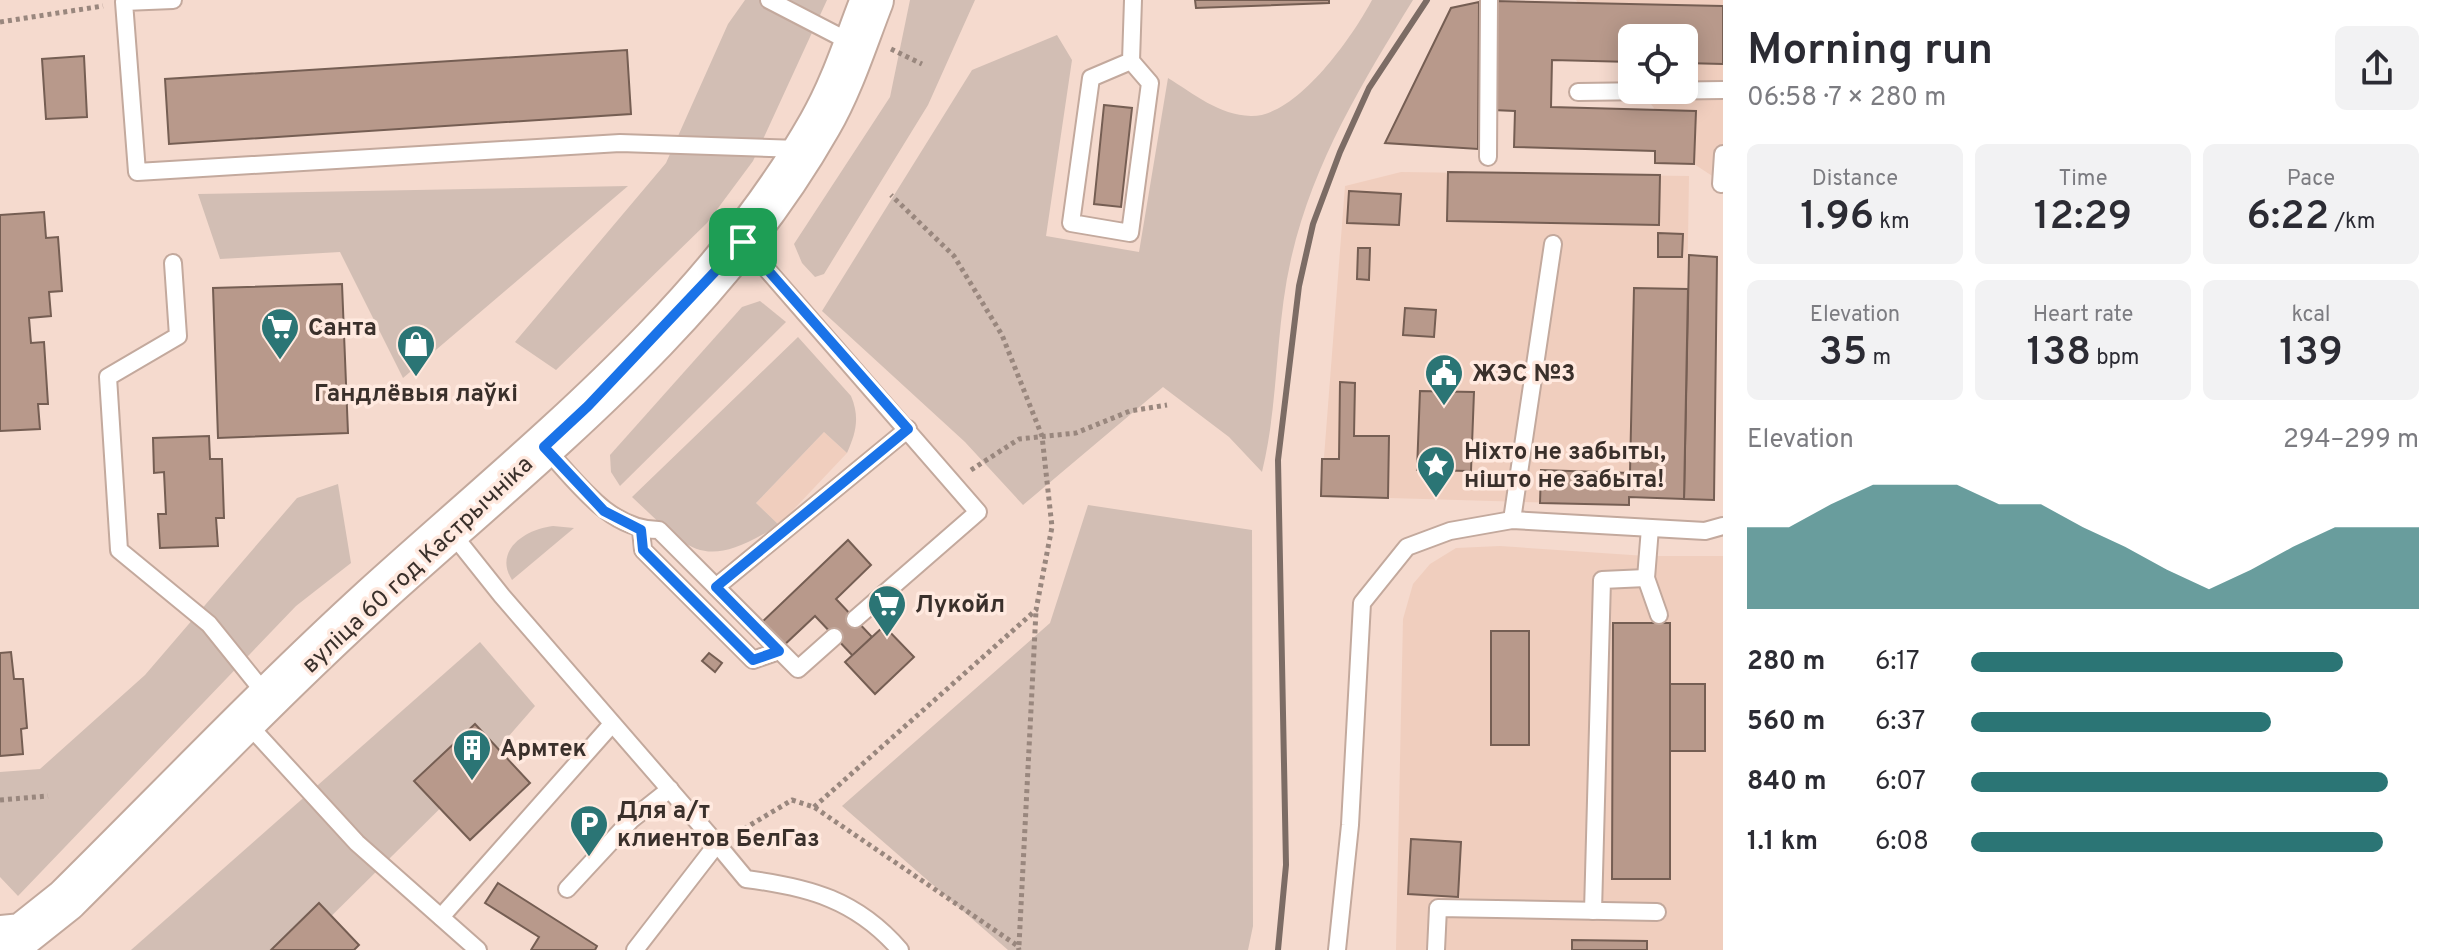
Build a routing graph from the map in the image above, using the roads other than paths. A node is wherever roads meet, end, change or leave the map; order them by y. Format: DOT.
graph roads {
  1 [pos="173,0"];
  2 [pos="769,0"];
  3 [pos="872,0"];
  4 [pos="1133,0"];
  5 [pos="1489,0"];
  6 [pos="798,6"];
  7 [pos="854,44"];
  8 [pos="1131,61"];
  9 [pos="1723,90"];
  10 [pos="1578,92"];
  11 [pos="804,149"];
  12 [pos="1723,154"];
  13 [pos="1488,157"];
  14 [pos="1722,186"];
  15 [pos="743,242"];
  16 [pos="1553,244"];
  17 [pos="173,263"];
  18 [pos="908,429"];
  19 [pos="544,447"];
  20 [pos="1512,520"];
  21 [pos="1723,526"];
  22 [pos="1650,528"];
  23 [pos="641,530"];
  24 [pos="450,531"];
  25 [pos="1646,578"];
  26 [pos="716,587"];
  27 [pos="1659,615"];
  28 [pos="855,619"];
  29 [pos="834,637"];
  30 [pos="779,651"];
  31 [pos="258,711"];
  32 [pos="612,724"];
  33 [pos="670,789"];
  34 [pos="717,844"];
  35 [pos="567,889"];
  36 [pos="1593,911"];
  37 [pos="1657,912"];
  38 [pos="441,917"];
  39 [pos="10,934"];
  40 [pos="478,950"];
  41 [pos="635,950"];
  42 [pos="900,950"];
  43 [pos="1337,950"];
  44 [pos="1436,950"];
  1 -- 11 [label="lane"];
  2 -- 6 [label="lane"];
  3 -- 7 [label="street, вуліца 60 год Кастрычніка"];
  4 -- 8 [label="lane"];
  5 -- 13 [label="lane"];
  6 -- 7 [label="lane"];
  7 -- 11 [label="street, вуліца 60 год Кастрычніка"];
  8 -- 8 [label="lane"];
  9 -- 10 [label="lane"];
  11 -- 15 [label="street, вуліца 60 год Кастрычніка"];
  12 -- 14 [label="lane"];
  15 -- 18 [label="lane"];
  15 -- 19 [label="street, вуліца 60 год Кастрычніка"];
  16 -- 20 [label="lane"];
  17 -- 31 [label="lane"];
  18 -- 26 [label="lane"];
  18 -- 28 [label="lane"];
  19 -- 23 [label="lane"];
  19 -- 24 [label="street, вуліца 60 год Кастрычніка"];
  20 -- 22 [label="lane"];
  20 -- 43 [label="lane"];
  21 -- 22 [label="lane"];
  22 -- 25 [label="lane"];
  23 -- 26 [label="lane"];
  23 -- 30 [label="lane"];
  24 -- 31 [label="street, вуліца 60 год Кастрычніка"];
  24 -- 32 [label="lane"];
  25 -- 27 [label="lane"];
  25 -- 36 [label="lane"];
  26 -- 30 [label="lane"];
  29 -- 30 [label="lane"];
  31 -- 38 [label="lane"];
  31 -- 39 [label="street, вуліца 60 год Кастрычніка"];
  32 -- 33 [label="lane"];
  32 -- 38 [label="lane"];
  33 -- 34 [label="lane"];
  33 -- 35 [label="lane"];
  34 -- 41 [label="lane"];
  34 -- 42 [label="lane"];
  36 -- 37 [label="lane"];
  36 -- 44 [label="lane"];
  38 -- 40 [label="lane"];
}
